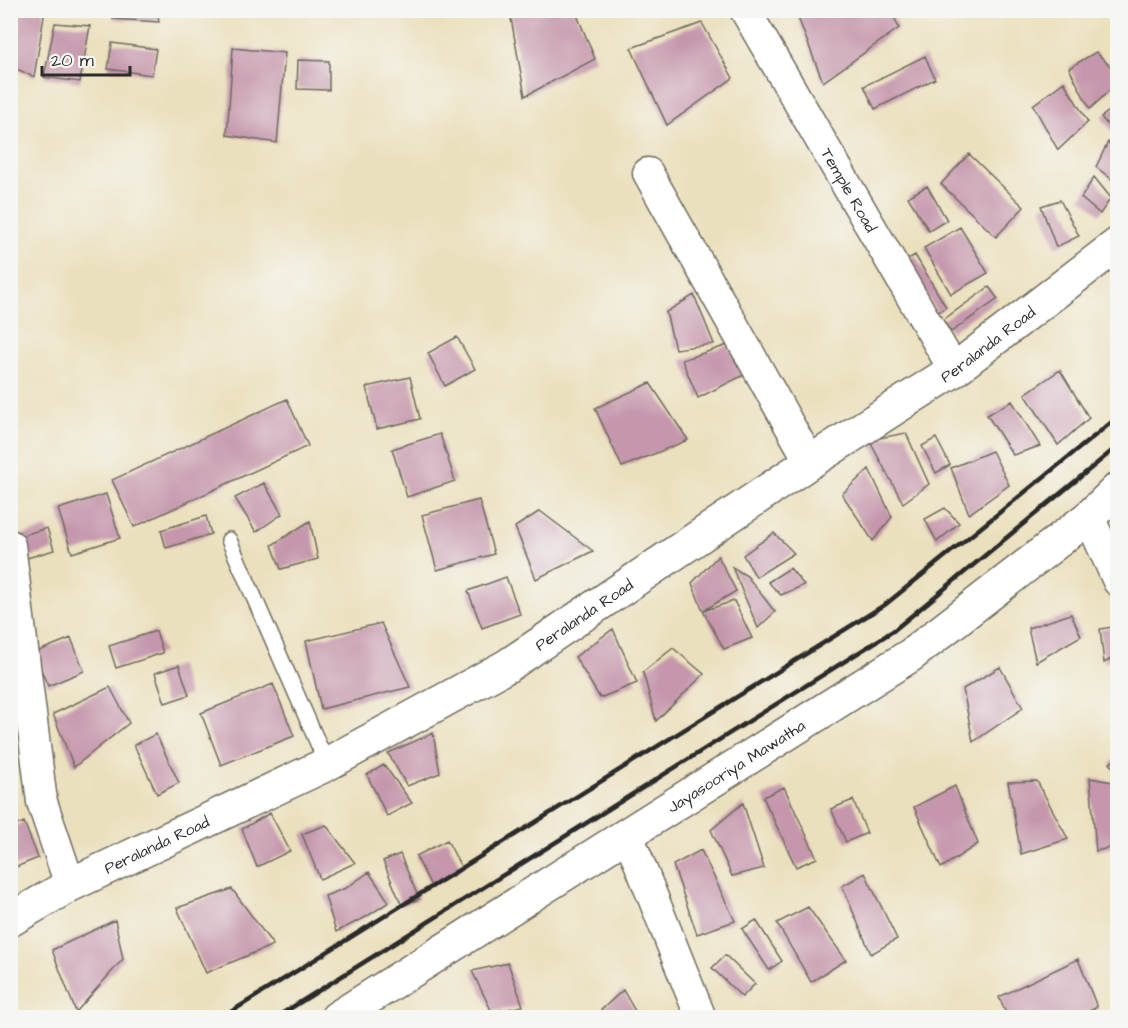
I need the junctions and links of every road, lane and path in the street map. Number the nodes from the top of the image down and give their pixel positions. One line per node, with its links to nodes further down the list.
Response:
1 (745, 10): 4 (street, Temple Road)
2 (648, 173): 5 (street)
3 (1118, 244): 4 (main road, Peralanda Road)
4 (954, 370): 5 (main road, Peralanda Road)
5 (810, 462): 11 (main road, Peralanda Road)
6 (1118, 489): 7 (main road, Jayasooriya Mawatha)
7 (1089, 517): 10 (street); 12 (main road, Jayasooriya Mawatha)
8 (229, 540): 11 (lane)
9 (10, 545): 13 (street)
10 (1118, 581)
11 (327, 764): 13 (main road, Peralanda Road)
12 (628, 836): 15 (main road, Jayasooriya Mawatha); 16 (street)
13 (70, 885): 14 (main road, Peralanda Road)
14 (10, 920)
15 (337, 1017)
16 (701, 1017)

